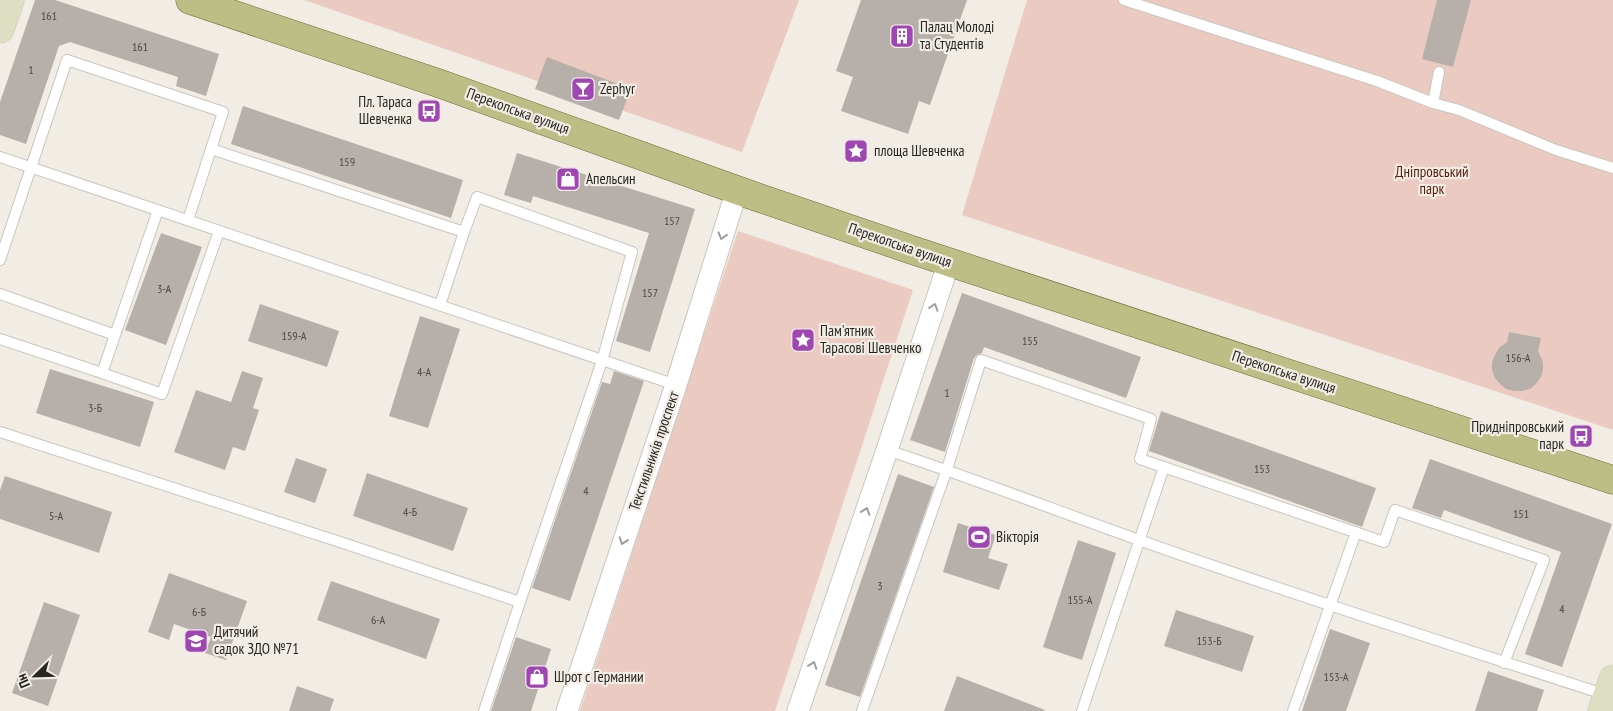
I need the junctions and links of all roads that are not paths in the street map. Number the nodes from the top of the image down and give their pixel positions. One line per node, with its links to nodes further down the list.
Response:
1 (10, 0): 4 (street)
2 (190, 0): 11 (main road, Перекопська вулиця)
3 (1124, 0): 6 (lane)
4 (0, 29)
5 (1439, 72): 6 (lane)
6 (1433, 103): 10 (lane)
7 (211, 149): 9 (lane); 13 (lane); 15 (lane)
8 (0, 157): 9 (lane)
9 (31, 167): 12 (lane); 16 (lane)
10 (1613, 168)
11 (737, 190): 17 (main road, Перекопська вулиця); 24 (street, Текстильників проспект, one-way to 24)
12 (158, 210): 13 (lane); 20 (lane)
13 (188, 220): 14 (lane)
14 (219, 231): 19 (lane); 23 (lane)
15 (464, 232): 19 (lane); 22 (lane)
16 (0, 260)
17 (949, 262): 26 (street, one-way to 17); 29 (main road, Перекопська вулиця)
18 (0, 294): 20 (lane)
19 (440, 305): 22 (lane)
20 (115, 335): 23 (lane)
21 (0, 339): 23 (lane)
22 (602, 361): 24 (lane); 32 (lane)
23 (102, 373)
24 (676, 385): 37 (street, Текстильників проспект, one-way to 37)
25 (0, 432): 32 (lane)
26 (887, 450): 28 (lane); 38 (street, one-way to 26)
27 (1164, 467): 28 (lane); 30 (lane); 31 (lane)
28 (947, 470): 31 (lane); 39 (lane)
29 (1613, 480)
30 (1356, 532): 33 (lane); 34 (lane)
31 (1139, 540): 33 (lane); 40 (lane)
32 (520, 602): 36 (lane)
33 (1331, 605): 34 (lane); 41 (lane)
34 (1504, 663): 35 (lane)
35 (1607, 695)
36 (484, 711)
37 (566, 711)
38 (798, 711)
39 (862, 711)
40 (1082, 711)
41 (1294, 711)

